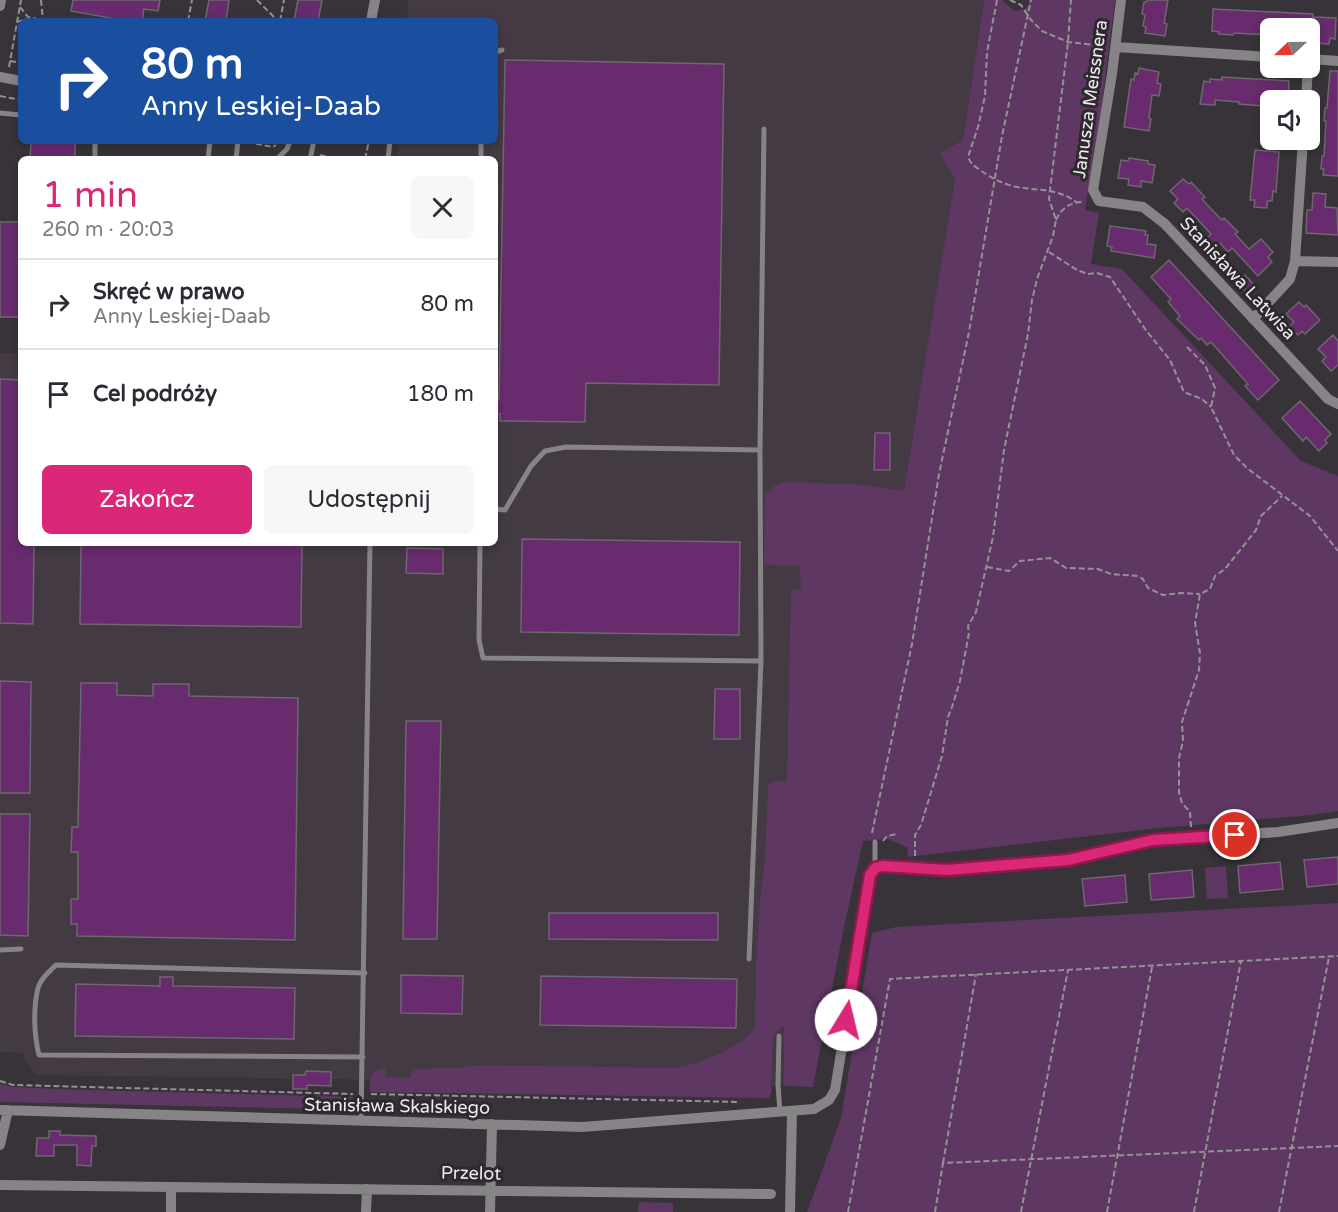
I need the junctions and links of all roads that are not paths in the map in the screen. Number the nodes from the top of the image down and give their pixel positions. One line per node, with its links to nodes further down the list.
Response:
1 (1, 0): 4 (street)
2 (375, 0): 5 (street)
3 (1120, 0): 6 (street, Janusza Meissnera)
4 (0, 6)
5 (372, 18)
6 (1116, 47): 7 (street); 18 (street, Janusza Meissnera)
7 (1260, 56)
8 (1320, 60): 9 (street)
9 (1338, 61)
10 (3, 77): 11 (street)
11 (18, 80)
12 (0, 113): 13 (lane)
13 (18, 115)
14 (764, 129): 23 (lane)
15 (289, 144): 17 (lane)
16 (1302, 150): 19 (street)
17 (280, 156)
18 (1099, 201): 21 (street, Stanisława Latwisa)
19 (1295, 261): 20 (street); 21 (street)
20 (1338, 262)
21 (1253, 319): 22 (street, Stanisława Latwisa)
22 (1338, 404)
23 (760, 450): 24 (lane); 27 (lane)
24 (498, 509)
25 (370, 546): 34 (lane)
26 (480, 546): 27 (lane)
27 (761, 661): 33 (lane)
28 (1338, 823): 30 (street)
29 (875, 842): 30 (lane)
30 (875, 868): 38 (street, Stanisława Skalskiego)
31 (21, 949): 32 (lane)
32 (0, 950)
33 (749, 959)
34 (365, 973): 36 (lane); 36 (lane)
35 (779, 1036): 39 (lane)
36 (363, 1057): 40 (lane)
37 (4, 1110): 40 (street, Stanisława Skalskiego); 42 (street)
38 (792, 1111): 39 (street, Stanisława Skalskiego); 51 (street)
39 (780, 1112): 41 (street, Stanisława Skalskiego)
40 (361, 1122): 41 (street, Stanisława Skalskiego)
41 (492, 1124): 46 (street)
42 (0, 1145)
43 (0, 1185): 44 (street, Przelot)
44 (171, 1187): 45 (street, Przelot); 48 (street)
45 (367, 1189): 46 (street, Przelot); 49 (street)
46 (490, 1190): 47 (street, Przelot); 50 (street)
47 (771, 1194)
48 (171, 1212)
49 (366, 1212)
50 (490, 1212)
51 (790, 1212)

